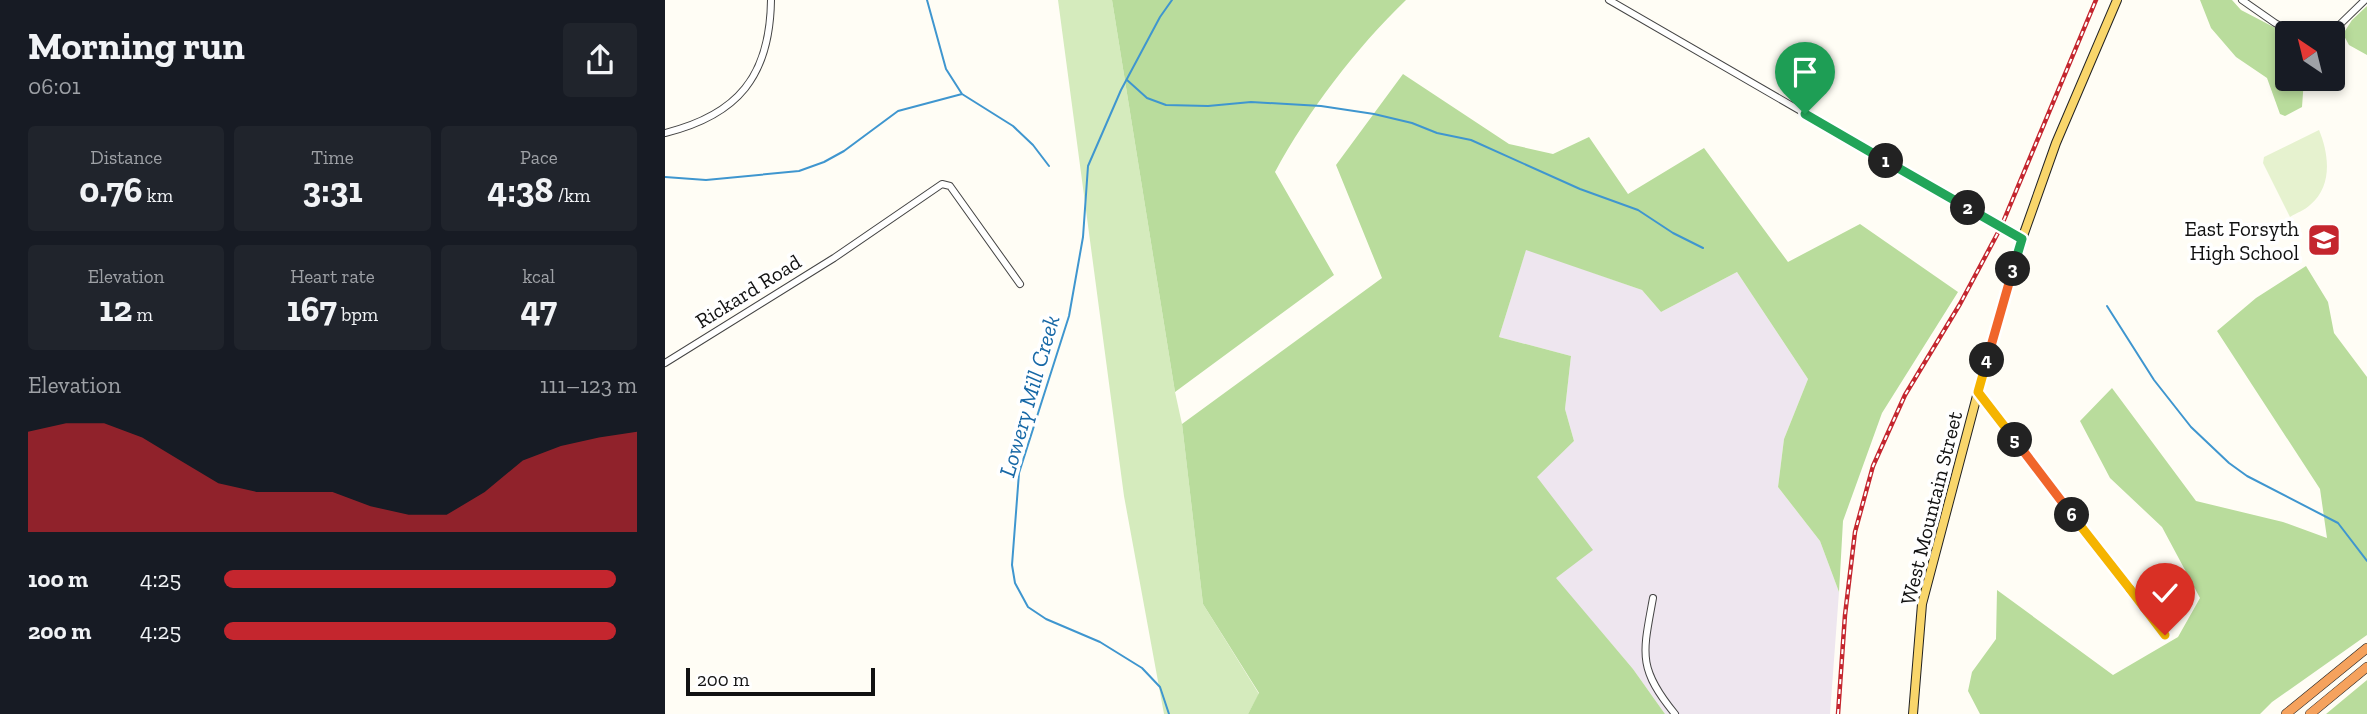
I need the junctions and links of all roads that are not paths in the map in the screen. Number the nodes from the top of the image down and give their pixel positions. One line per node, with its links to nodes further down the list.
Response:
1 (771, 0): 8 (street)
2 (1609, 0): 9 (street)
3 (2117, 0): 9 (main road, West Mountain Street)
4 (2242, 0): 7 (street)
5 (2365, 0): 6 (street)
6 (2343, 21)
7 (2275, 23)
8 (665, 134)
9 (2022, 239): 12 (main road, West Mountain Street)
10 (1020, 284): 11 (street, Rickard Road)
11 (665, 363)
12 (1978, 392): 14 (street); 18 (main road, West Mountain Street)
13 (1653, 598): 17 (street)
14 (2165, 635)
15 (2367, 648): 19 (highway)
16 (2367, 667): 20 (highway)
17 (1675, 714)
18 (1913, 714)
19 (2287, 714)
20 (2310, 714)

